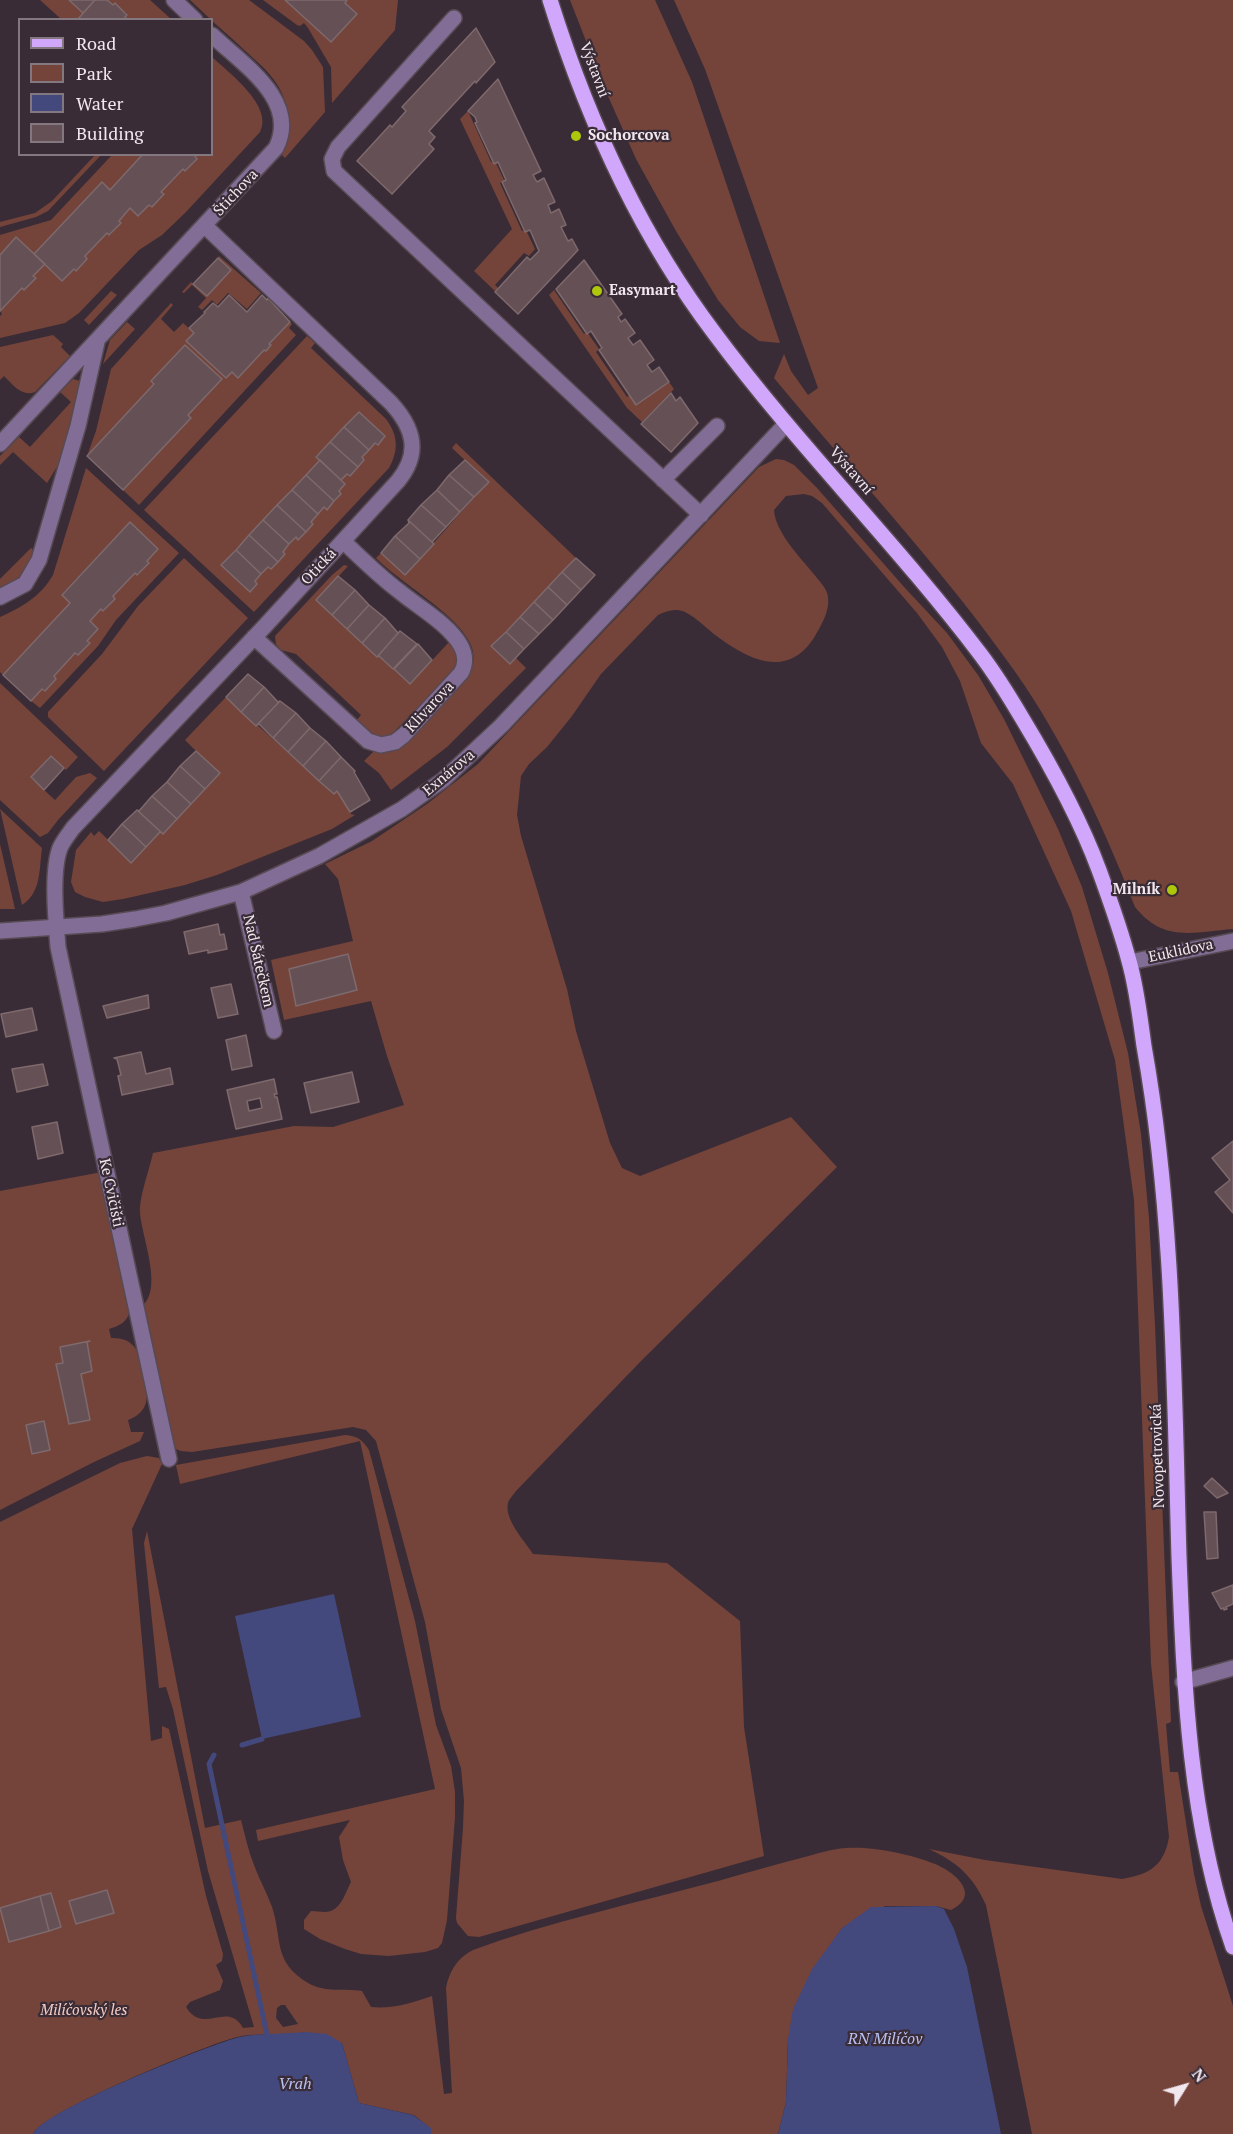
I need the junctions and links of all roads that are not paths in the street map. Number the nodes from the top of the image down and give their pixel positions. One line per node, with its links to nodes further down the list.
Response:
1 (174, 0): 3 (street)
2 (550, 0): 8 (main road, Výstavní)
3 (193, 18)
4 (454, 18): 11 (street)
5 (213, 36): 6 (street, Štichova)
6 (205, 226): 7 (street, Štichova); 13 (street, Otická)
7 (97, 340): 10 (street, Štichova); 14 (street)
8 (786, 424): 12 (street, Exnárova); 20 (main road, Výstavní)
9 (717, 426): 11 (street)
10 (0, 444)
11 (663, 480): 12 (street)
12 (701, 515): 16 (street, Exnárova)
13 (344, 541): 15 (street, Otická); 15 (street, Klivarova)
14 (0, 597)
15 (254, 637): 17 (street, Otická)
16 (241, 892): 17 (street, Exnárova); 21 (street, Nad Šátečkem)
17 (56, 927): 18 (street, Exnárova); 22 (street, Ke Cvičišti)
18 (0, 931)
19 (1233, 941): 20 (street, Euklidova)
20 (1130, 962): 24 (main road, Novopetrovická)
21 (274, 1031)
22 (169, 1459)
23 (1233, 1668): 24 (street)
24 (1184, 1682): 25 (main road, Novopetrovická)
25 (1233, 1947)

